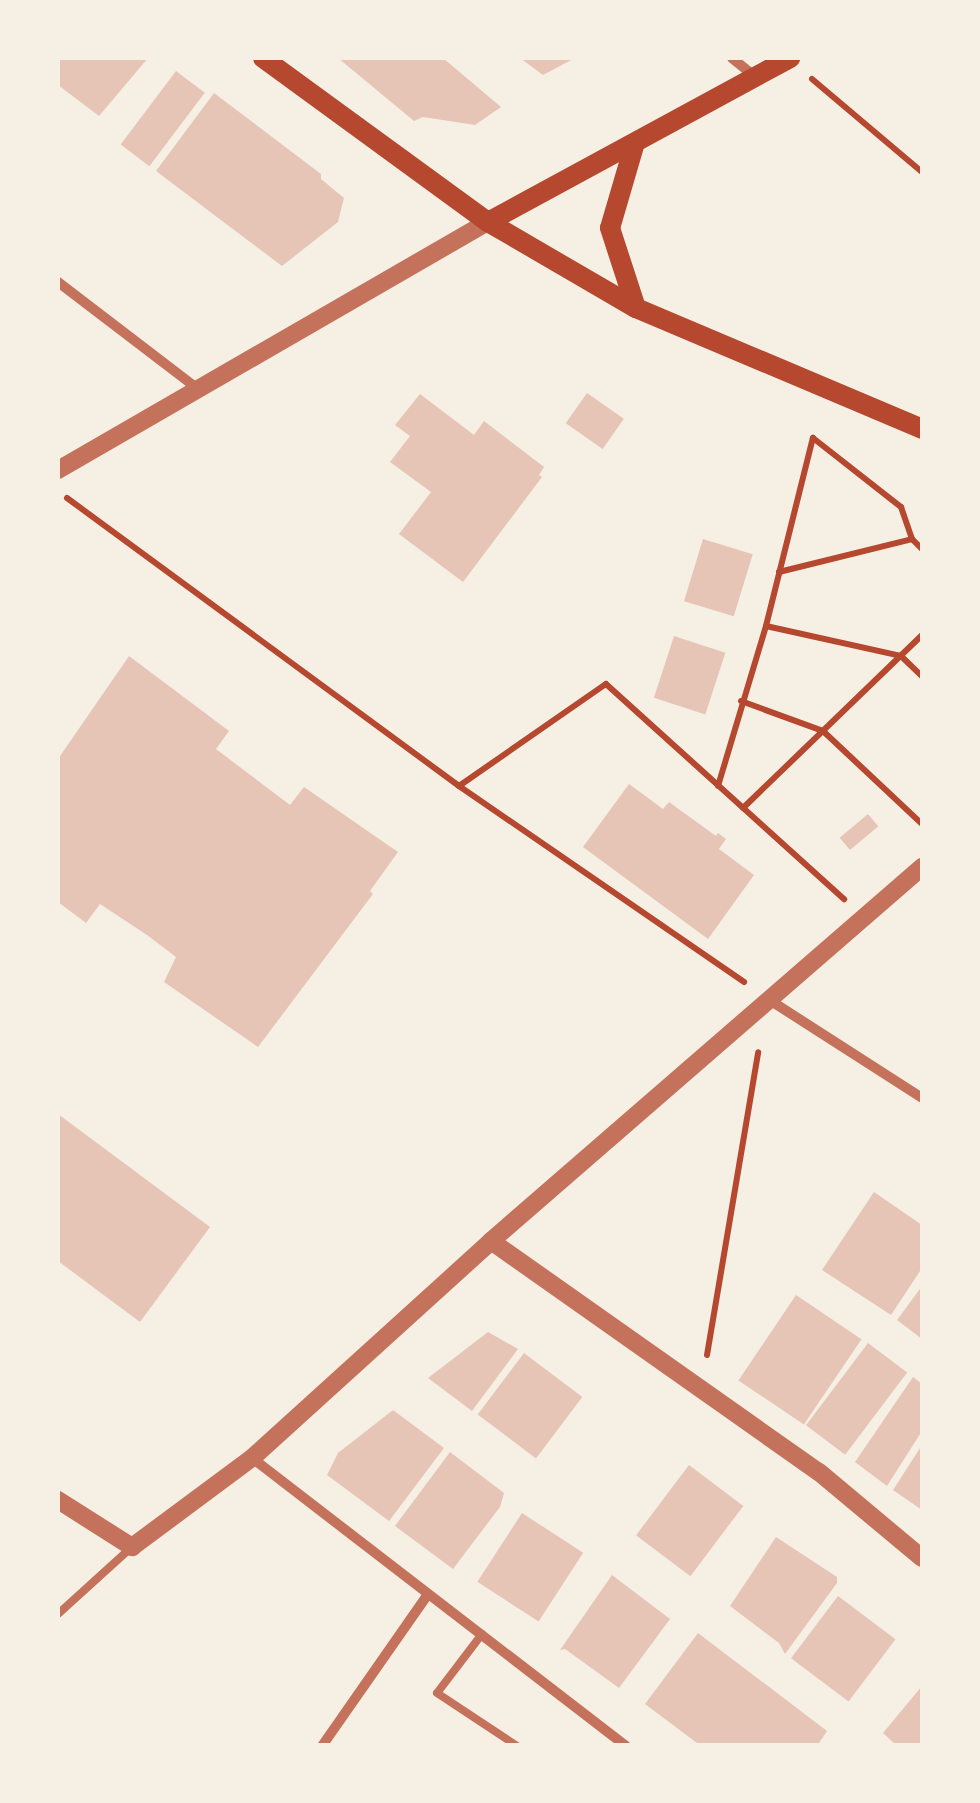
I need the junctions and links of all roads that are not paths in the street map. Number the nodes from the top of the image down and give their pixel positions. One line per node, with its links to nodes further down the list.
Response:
1 (263, 58): 6 (main road)
2 (732, 58): 4 (street)
3 (789, 58): 4 (main road)
4 (756, 77): 5 (main road)
5 (634, 146): 6 (main road); 8 (main road)
6 (488, 222): 8 (main road); 9 (street)
7 (58, 282): 9 (street)
8 (636, 308): 10 (main road)
9 (198, 389): 11 (street)
10 (922, 429)
11 (58, 470)
12 (922, 867): 13 (street)
13 (767, 998): 14 (street); 15 (street)
14 (922, 1098)
15 (491, 1241): 16 (street); 19 (street)
16 (252, 1458): 18 (street); 20 (street)
17 (58, 1500): 18 (street)
18 (132, 1547): 21 (lane)
19 (922, 1558)
20 (428, 1594): 22 (street); 23 (street)
21 (58, 1614)
22 (482, 1634): 24 (lane); 25 (street)
23 (322, 1746)
24 (517, 1746)
25 (626, 1746)

